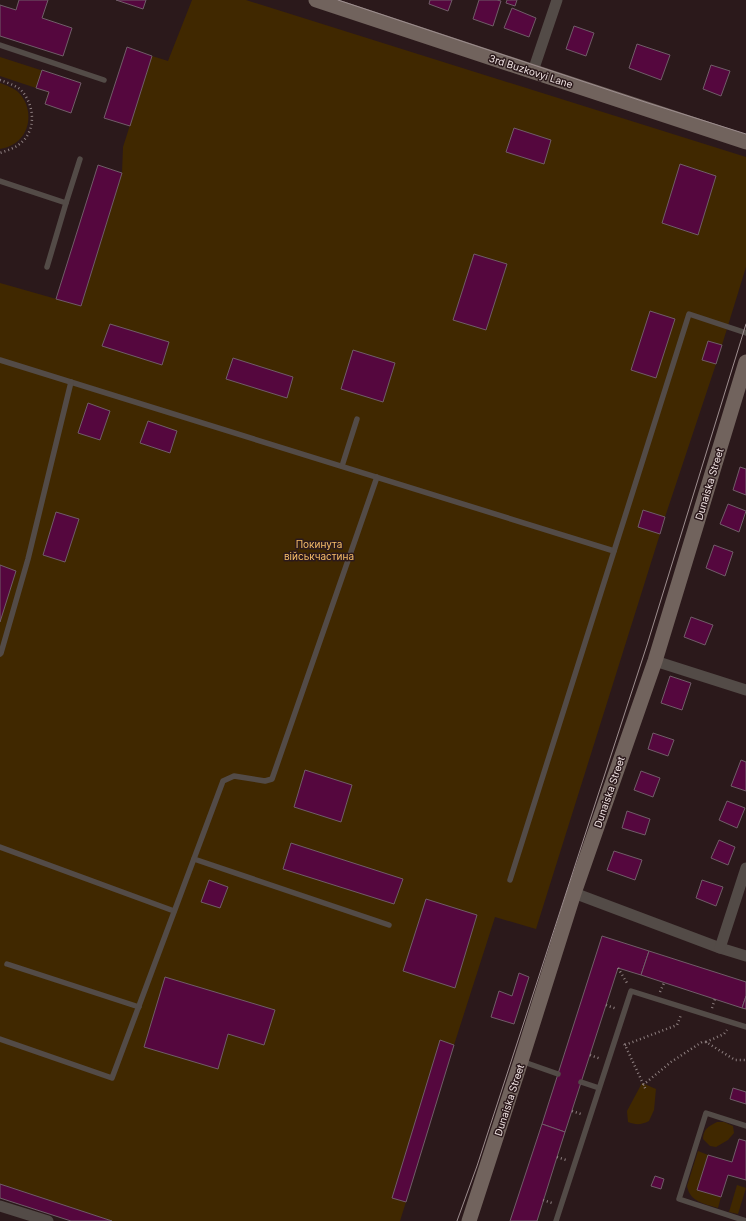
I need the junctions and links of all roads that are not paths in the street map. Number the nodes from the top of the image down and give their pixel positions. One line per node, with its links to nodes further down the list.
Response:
1 (316, 0): 4 (street, 3rd Buzkovyi Lane)
2 (557, 0): 4 (street)
3 (0, 45): 5 (lane)
4 (533, 71): 6 (street, 3rd Buzkovyi Lane)
5 (104, 80)
6 (746, 142)
7 (80, 159): 9 (lane)
8 (0, 181): 9 (lane)
9 (66, 203): 10 (lane)
10 (47, 267)
11 (746, 333): 18 (lane)
12 (0, 360): 14 (lane)
13 (746, 362): 20 (street, Dunaiska Street)
14 (71, 382): 16 (lane); 19 (lane)
15 (357, 419): 16 (lane)
16 (342, 466): 17 (lane)
17 (377, 478): 18 (lane); 23 (lane)
18 (614, 551): 25 (lane)
19 (0, 654)
20 (655, 661): 21 (street); 26 (street, Dunaiska Street)
21 (746, 690)
22 (0, 846): 27 (lane)
23 (194, 859): 27 (lane); 28 (lane)
24 (746, 868): 29 (street)
25 (510, 880)
26 (574, 893): 29 (street); 35 (street, Dunaiska Street)
27 (174, 911): 32 (lane)
28 (389, 925)
29 (720, 948): 30 (street)
30 (746, 956)
31 (7, 964): 32 (lane)
32 (138, 1007): 34 (lane)
33 (746, 1027): 38 (lane)
34 (0, 1039)
35 (521, 1061): 36 (lane); 42 (street, Dunaiska Street)
36 (558, 1074)
37 (581, 1082): 38 (lane)
38 (599, 1088): 43 (lane)
39 (746, 1126): 44 (lane)
40 (0, 1206): 41 (street)
41 (48, 1221)
42 (469, 1221)
43 (556, 1221)
44 (746, 1221)

